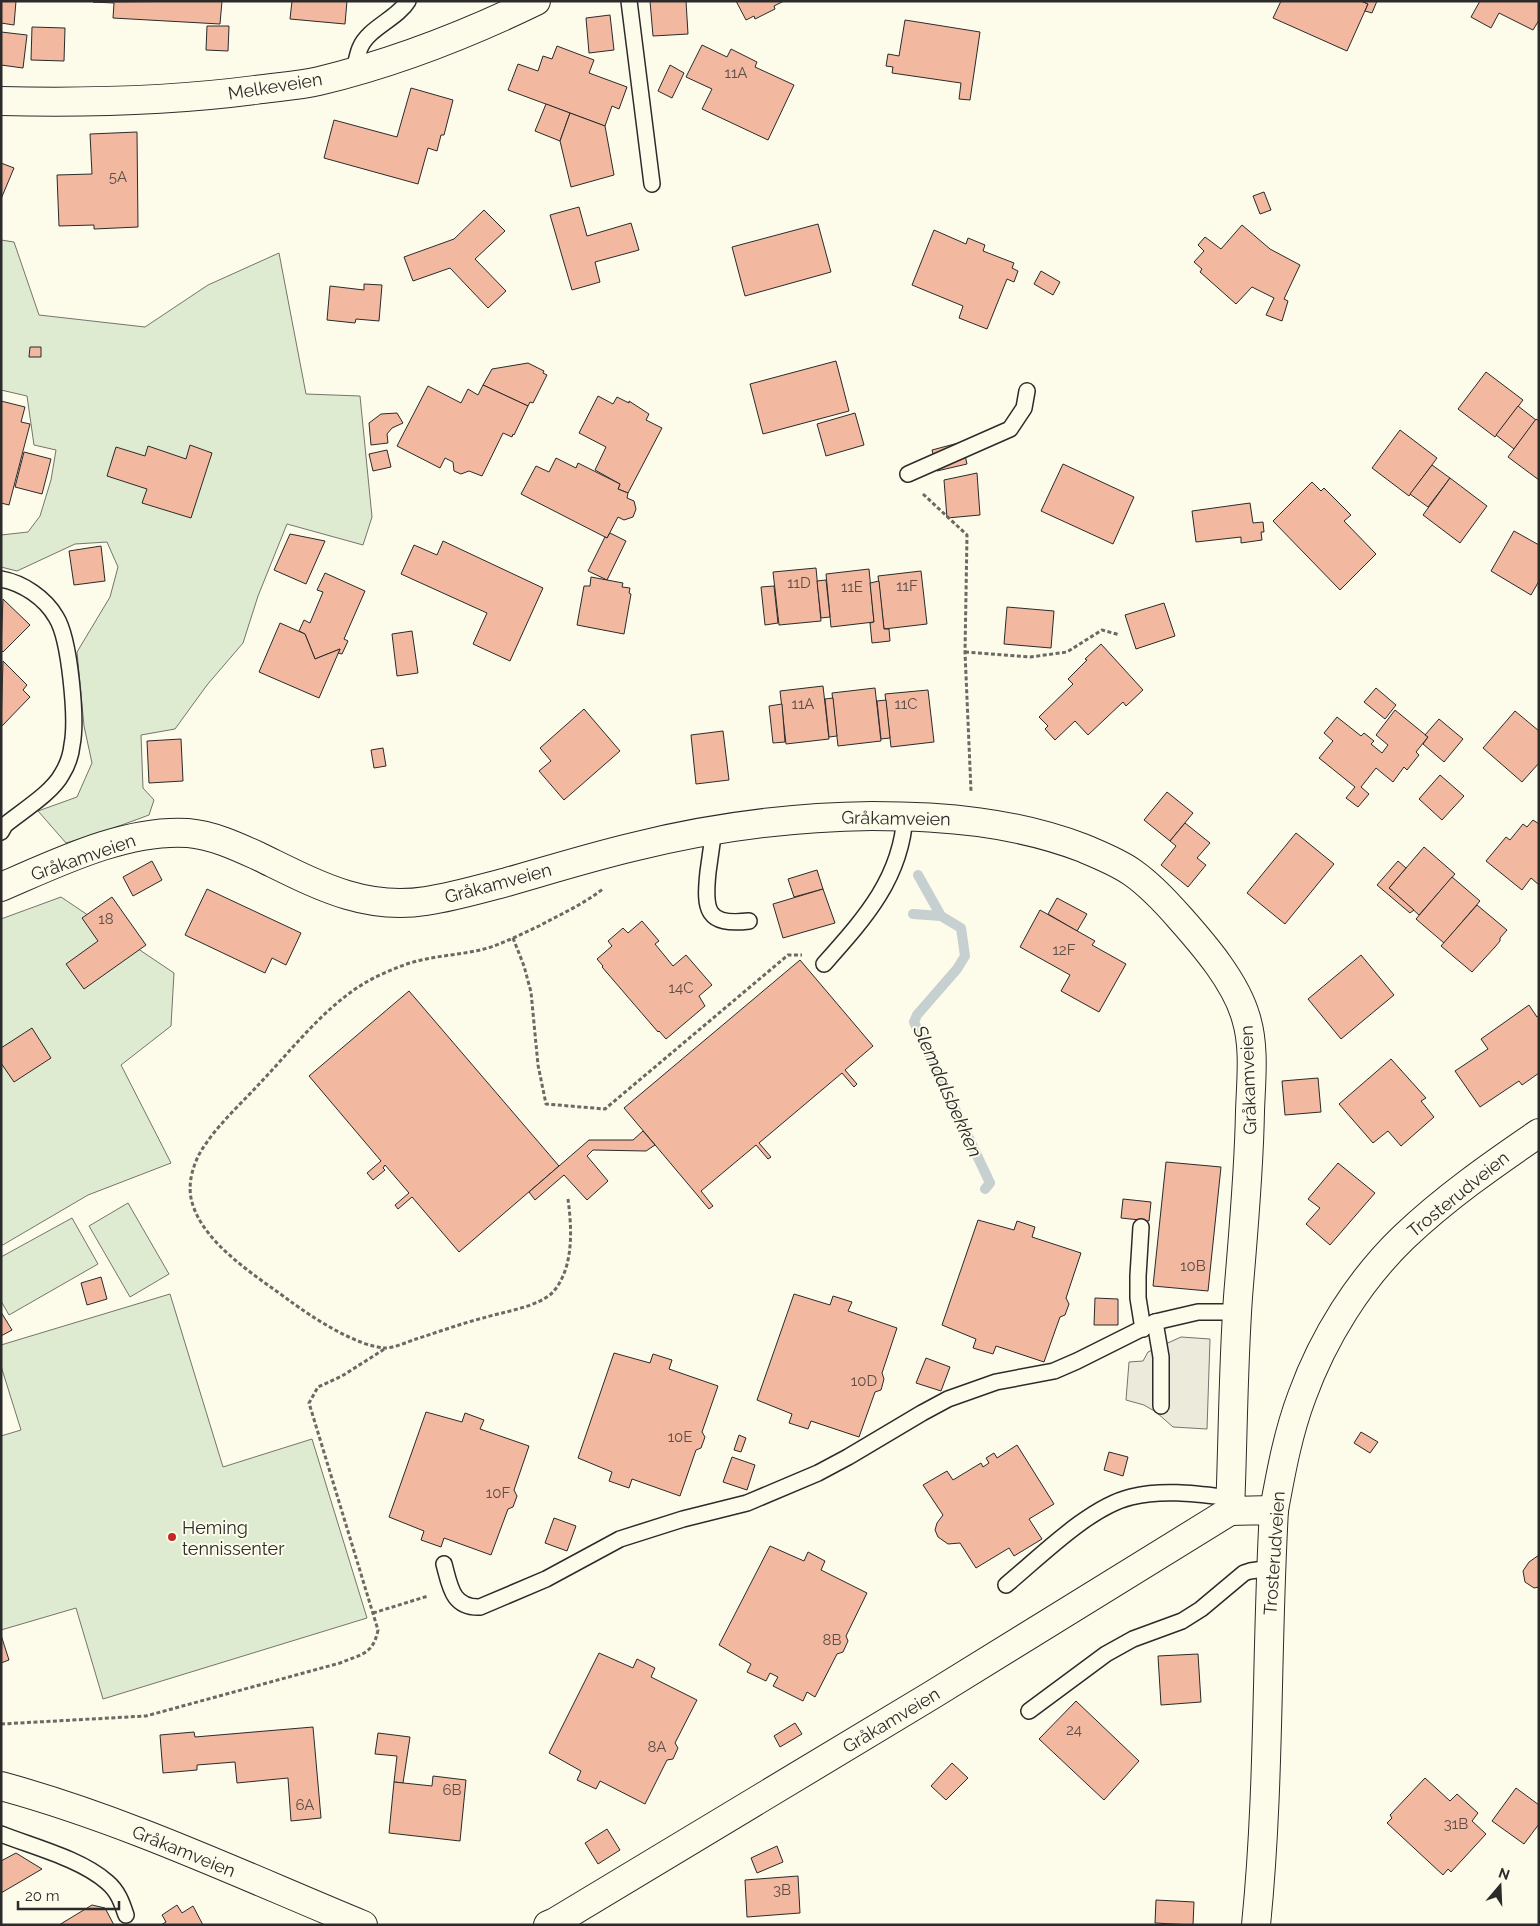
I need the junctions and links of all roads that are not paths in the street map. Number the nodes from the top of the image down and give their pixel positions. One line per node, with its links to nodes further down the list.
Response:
1 (408, 1): 4 (lane)
2 (536, 1): 4 (street, Melkeveien)
3 (629, 1): 6 (lane)
4 (354, 71): 5 (street, Melkeveien)
5 (1, 101)
6 (652, 184)
7 (1027, 391): 8 (lane)
8 (908, 474)
9 (1, 579): 12 (lane)
10 (905, 816): 11 (street, Gråkamveien); 15 (lane); 18 (street, Gråkamveien)
11 (714, 829): 13 (street, Gråkamveien); 14 (lane)
12 (1, 832)
13 (1, 887)
14 (749, 921)
15 (827, 960)
16 (1539, 1133): 22 (street, Trosterudveien)
17 (1141, 1227): 19 (lane)
18 (1237, 1312): 19 (lane); 21 (street, Gråkamveien)
19 (1149, 1325): 20 (lane); 23 (lane)
20 (1161, 1406)
21 (1230, 1504): 22 (street); 25 (lane); 31 (street, Gråkamveien)
22 (1274, 1510): 24 (street, Trosterudveien)
23 (444, 1564)
24 (1271, 1568): 26 (lane); 32 (street, Trosterudveien)
25 (1006, 1584)
26 (1029, 1711)
27 (1, 1786): 30 (street, Gråkamveien)
28 (1, 1834): 29 (lane)
29 (126, 1916)
30 (363, 1925)
31 (548, 1925)
32 (1256, 1925)

